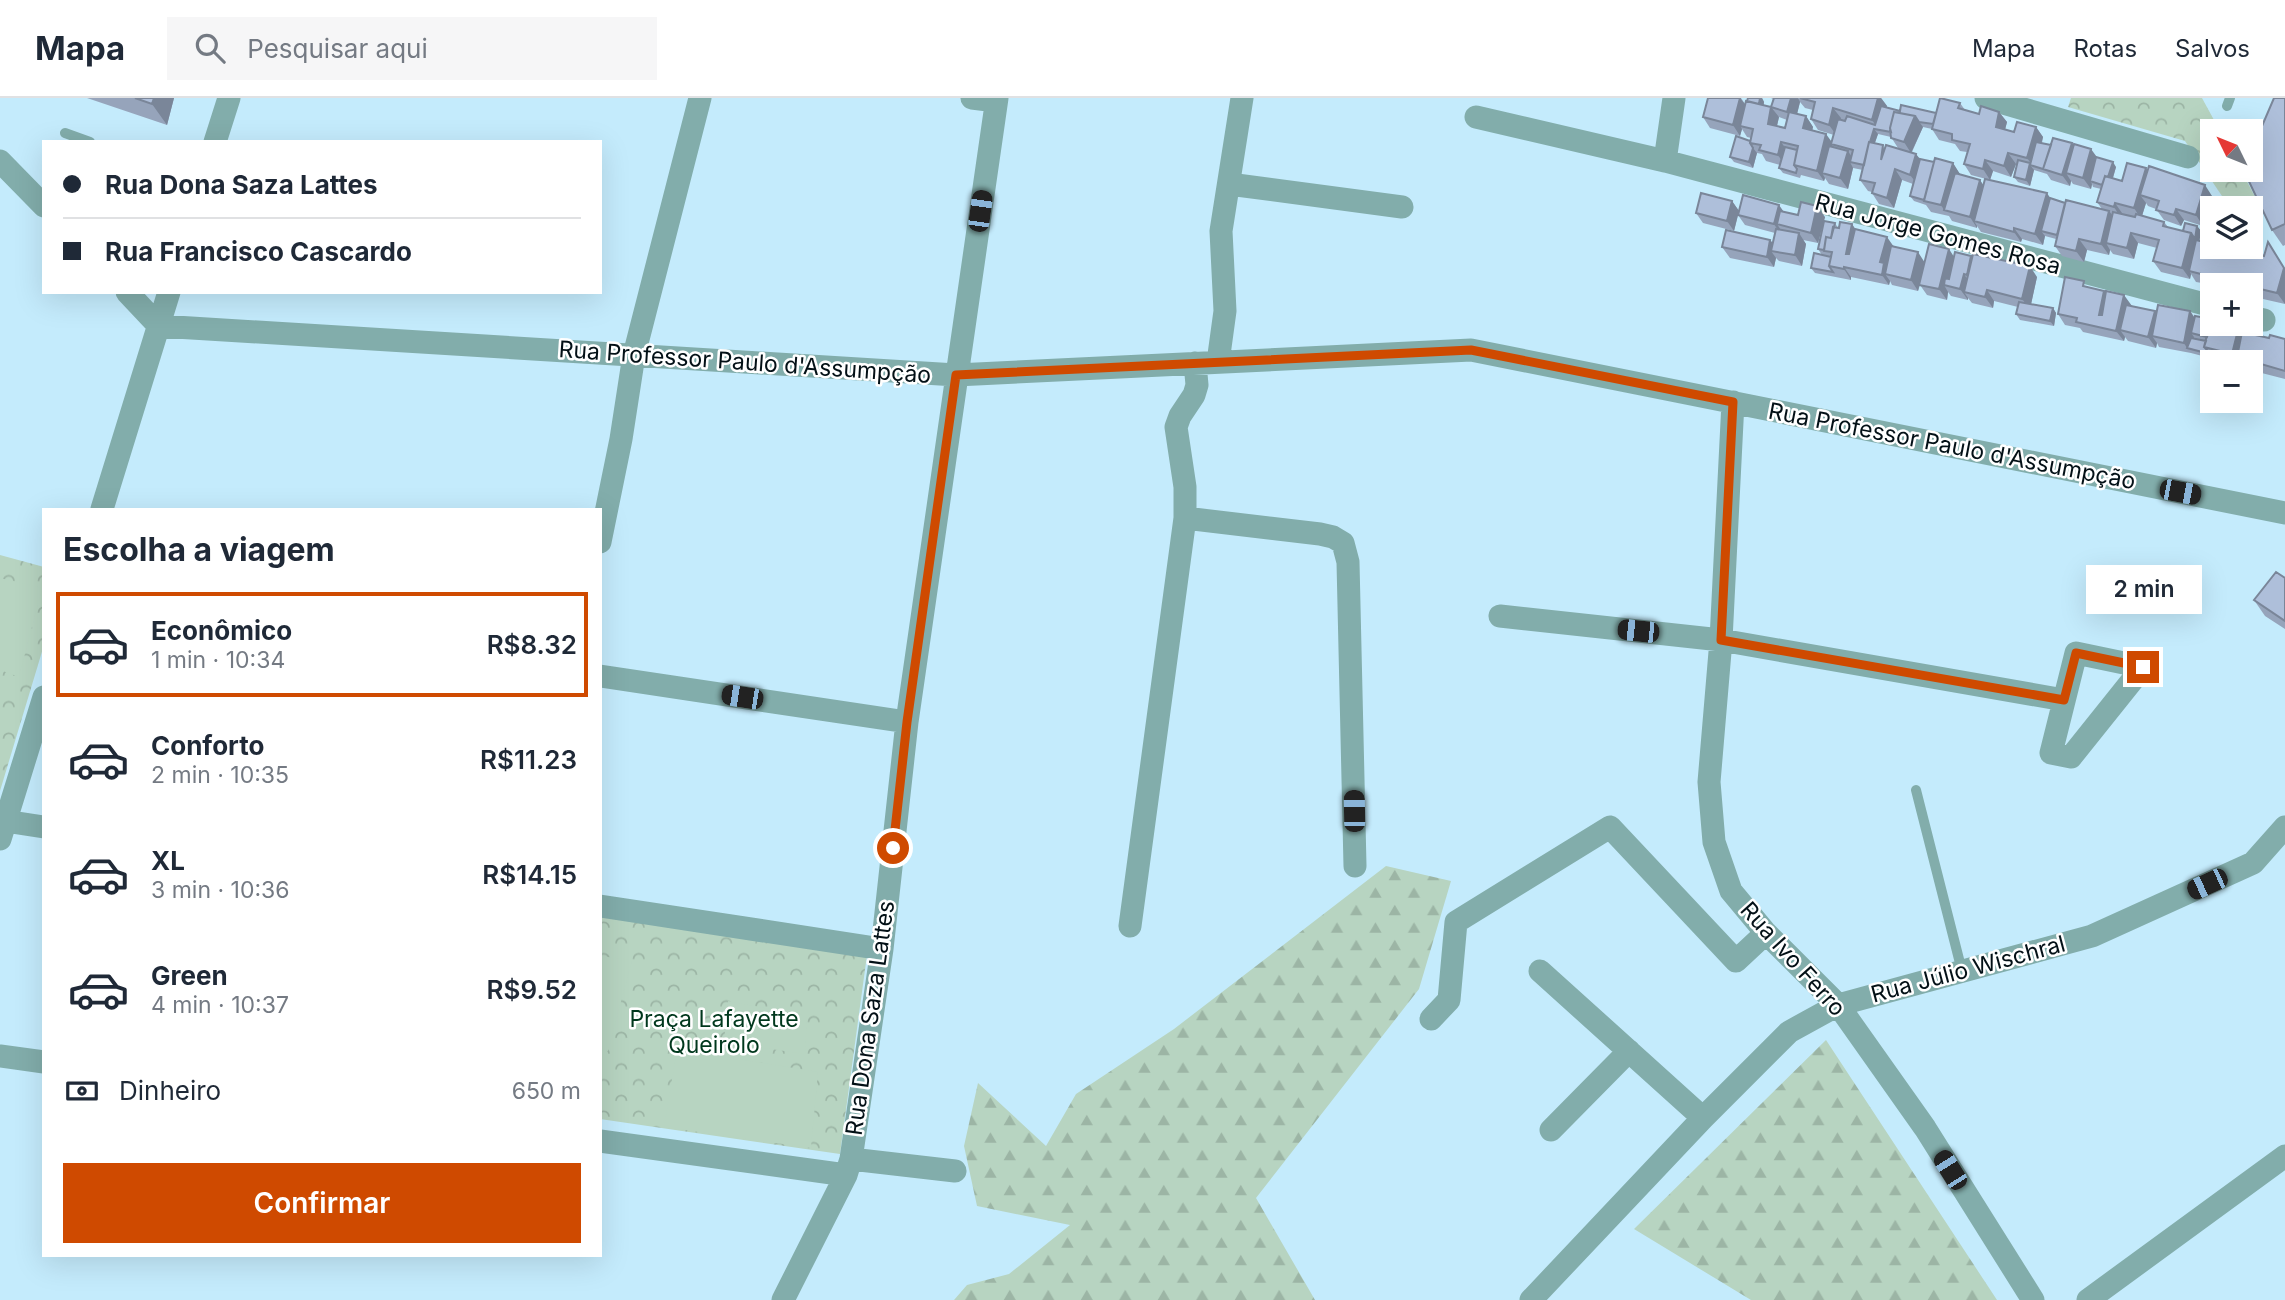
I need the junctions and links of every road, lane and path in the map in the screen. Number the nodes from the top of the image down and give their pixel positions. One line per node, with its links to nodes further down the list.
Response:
1 (229, 98): 12 (street)
2 (700, 98): 23 (street)
3 (971, 98): 7 (street)
4 (1242, 98): 16 (street)
5 (1674, 98): 15 (street)
6 (1986, 98): 8 (street)
7 (996, 100): 25 (street, Rua Dona Saza Lattes)
8 (2054, 108): 13 (street)
9 (1476, 117): 15 (street, Rua Jorge Gomes Rosa)
10 (65, 133): 11 (lane)
11 (84, 140)
12 (216, 140)
13 (2188, 157)
14 (0, 161): 17 (street)
15 (1665, 161): 21 (street, Rua Jorge Gomes Rosa)
16 (1229, 184): 18 (street); 24 (street)
17 (42, 204)
18 (1402, 207)
19 (129, 294): 22 (street)
20 (168, 294): 22 (street)
21 (2200, 303)
22 (159, 326): 23 (street, Rua Professor Paulo d'Assumpção); 27 (street)
23 (634, 355): 25 (street, Rua Professor Paulo d'Assumpção); 30 (street)
24 (1206, 363): 25 (street, Rua Professor Paulo d'Assumpção); 26 (street, Rua Professor Paulo d'Assumpção); 29 (street)
25 (956, 375): 36 (street, Rua Dona Saza Lattes)
26 (1733, 402): 28 (street, Rua Professor Paulo d'Assumpção); 32 (street, Rua Ivo Ferro)
27 (102, 508)
28 (2285, 513)
29 (1185, 518): 41 (street); 43 (street)
30 (602, 532)
31 (1500, 615): 32 (street)
32 (1721, 640): 34 (street); 44 (street, Rua Ivo Ferro)
33 (602, 676): 36 (street)
34 (2064, 700): 34 (street)
35 (42, 703): 40 (street)
36 (907, 722): 45 (street, Rua Dona Saza Lattes)
37 (1916, 790): 47 (lane)
38 (42, 827): 40 (street)
39 (2285, 827): 47 (street, Rua Júlio Wischral)
40 (3, 830)
41 (1355, 866)
42 (602, 906): 45 (street)
43 (1130, 926)
44 (1766, 933): 48 (street, Rua Ivo Ferro); 49 (street)
45 (882, 949): 57 (street, Rua Dona Saza Lattes)
46 (1540, 971): 50 (street)
47 (1962, 971): 48 (street, Rua Júlio Wischral)
48 (1838, 1004): 53 (street, Rua Júlio Wischral); 61 (street, Rua Ivo Ferro)
49 (1431, 1019)
50 (1629, 1051): 53 (street); 54 (street)
51 (0, 1056): 52 (street)
52 (42, 1062)
53 (1703, 1118): 60 (street, Rua Júlio Wischral)
54 (1551, 1130)
55 (602, 1141): 57 (street)
56 (2285, 1156): 62 (street)
57 (848, 1167): 58 (street); 59 (street, Rua Dona Saza Lattes)
58 (955, 1171)
59 (783, 1300)
60 (1531, 1300)
61 (2033, 1300)
62 (2088, 1300)

